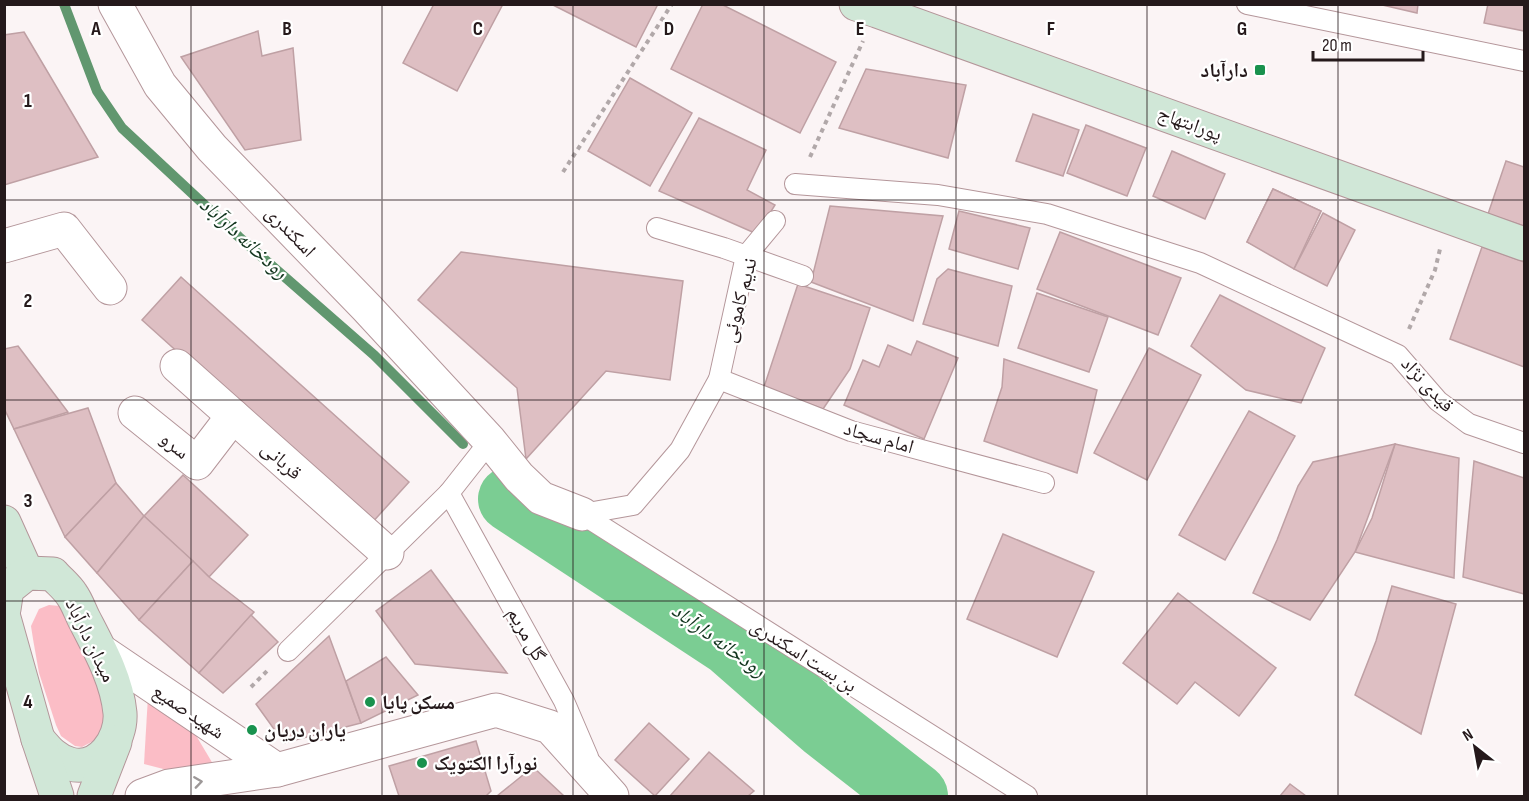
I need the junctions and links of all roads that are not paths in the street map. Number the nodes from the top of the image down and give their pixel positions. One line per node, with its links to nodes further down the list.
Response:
1 (115, 4): 17 (street, اسکندری)
2 (1247, 4): 4 (lane)
3 (866, 8): 8 (main road, پورابتهاج)
4 (1524, 61)
5 (795, 184): 18 (lane, قیدی نژاد)
6 (775, 221): 10 (lane, ندیم کاموئی)
7 (657, 228): 10 (lane)
8 (1524, 244)
9 (4, 246): 12 (street)
10 (746, 256): 11 (lane); 14 (lane, ندیم کاموئی)
11 (803, 276)
12 (110, 288)
13 (177, 366): 16 (street, قربانی)
14 (719, 379): 19 (lane, امام سجاد); 21 (lane, ندیم کاموئی)
15 (135, 413): 16 (street, سرو)
16 (233, 416): 23 (street, قربانی)
17 (490, 441): 20 (lane); 21 (street, اسکندری)
18 (1524, 443)
19 (1044, 483)
20 (449, 493): 23 (lane); 32 (lane, گل مریم)
21 (582, 514): 36 (lane, بن بست اسکندری)
22 (4, 522): 24 (main road)
23 (387, 553): 28 (lane)
24 (27, 573): 25 (main road); 27 (main road, میدان دارآباد)
25 (4, 609)
26 (4, 618): 30 (main road)
27 (101, 651): 29 (main road, میدان دارآباد); 31 (street, شهید صمیع)
28 (288, 651)
29 (119, 732): 30 (main road); 34 (main road)
30 (38, 739): 33 (main road)
31 (281, 783): 32 (street); 35 (street, one-way to 31)
32 (605, 788)
33 (57, 796)
34 (94, 796)
35 (142, 796)
36 (1027, 796)

